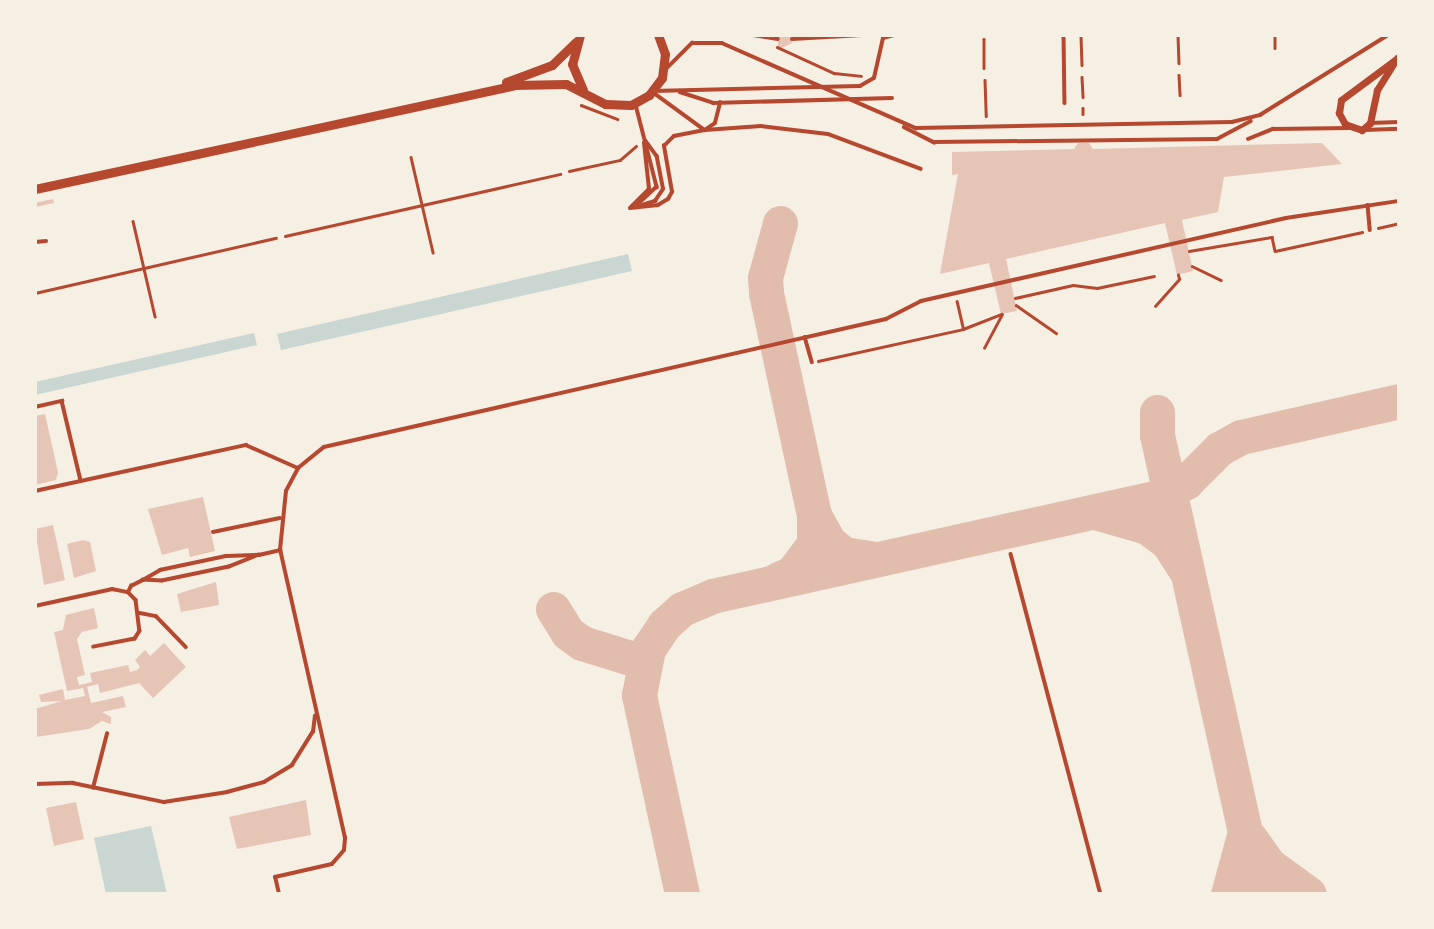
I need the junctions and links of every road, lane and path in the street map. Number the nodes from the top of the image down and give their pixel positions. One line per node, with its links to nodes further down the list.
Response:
1 (658, 35): 22 (street)
2 (753, 35): 13 (lane)
3 (862, 35): 14 (lane)
4 (894, 35): 25 (lane)
5 (904, 35): 6 (lane)
6 (911, 35)
7 (1064, 35): 36 (lane)
8 (1178, 35): 19 (path)
9 (1275, 35): 17 (path)
10 (1388, 35): 39 (lane)
11 (1081, 37): 20 (path)
12 (578, 39): 27 (street); 30 (street)
13 (778, 39)
14 (792, 39)
15 (984, 39): 21 (path)
16 (766, 45): 25 (path)
17 (1275, 48)
18 (1398, 57): 42 (street); 44 (street)
19 (1179, 64)
20 (1082, 65)
21 (985, 68)
22 (663, 74): 28 (street); 43 (lane)
23 (1179, 75): 31 (path)
24 (1082, 77): 32 (path)
25 (874, 78): 29 (lane)
26 (985, 80): 40 (path)
27 (481, 91): 30 (street); 55 (street)
28 (653, 91): 29 (lane); 34 (street); 46 (lane)
29 (678, 91): 35 (lane)
30 (587, 93): 34 (street)
31 (1180, 95)
32 (1083, 97)
33 (892, 98): 35 (lane)
34 (636, 103): 49 (lane)
35 (720, 103): 46 (lane)
36 (1065, 103)
37 (1083, 107): 38 (path)
38 (1083, 114)
39 (1260, 115): 43 (lane); 43 (lane)
40 (986, 116)
41 (1399, 122): 42 (lane)
42 (1370, 123): 47 (street)
43 (902, 126)
44 (1352, 128): 47 (street); 48 (lane)
45 (1399, 129): 47 (lane)
46 (705, 130): 52 (lane); 59 (lane)
47 (1362, 130)
48 (1248, 139)
49 (644, 140): 59 (lane); 59 (lane)
50 (637, 145): 53 (path)
51 (411, 157): 57 (path)
52 (921, 169)
53 (569, 172)
54 (560, 174): 57 (path)
55 (35, 189)
56 (1399, 201): 58 (lane)
57 (422, 205): 63 (path); 70 (path)
58 (1368, 205): 62 (lane); 77 (lane)
59 (629, 208)
60 (133, 221): 72 (path)
61 (1399, 223): 62 (path)
62 (1370, 230): 67 (path)
63 (285, 236)
64 (276, 238): 72 (path)
65 (46, 241): 66 (lane)
66 (35, 242)
67 (1317, 242): 68 (path); 69 (path)
68 (1318, 247)
69 (1189, 251)
70 (433, 252)
71 (1192, 266): 75 (path)
72 (144, 268): 76 (path); 81 (path)
73 (1154, 275): 78 (path)
74 (1178, 275): 80 (path)
75 (1221, 280)
76 (35, 293)
77 (955, 293): 82 (path); 84 (lane)
78 (1015, 298)
79 (1016, 305): 83 (path)
80 (1155, 306)
81 (155, 316)
82 (963, 329): 85 (path); 86 (path)
83 (1056, 333)
84 (805, 337): 86 (lane); 88 (lane)
85 (984, 348)
86 (812, 362)
87 (35, 407): 89 (lane)
88 (298, 468): 89 (lane); 91 (lane)
89 (81, 481): 90 (lane)
90 (35, 491)
91 (280, 518): 92 (lane); 93 (lane)
92 (213, 532)
93 (280, 550): 95 (lane); 102 (lane)
94 (1011, 554): 107 (lane)
95 (259, 555): 96 (lane); 96 (lane)
96 (143, 580): 97 (lane)
97 (128, 592): 98 (lane); 99 (lane)
98 (35, 606)
99 (140, 613): 100 (lane); 101 (lane)
100 (94, 647)
101 (186, 647)
102 (315, 710): 105 (lane); 106 (lane)
103 (107, 733): 105 (lane)
104 (35, 784): 105 (lane)
105 (93, 788)
106 (279, 894)
107 (1101, 894)

